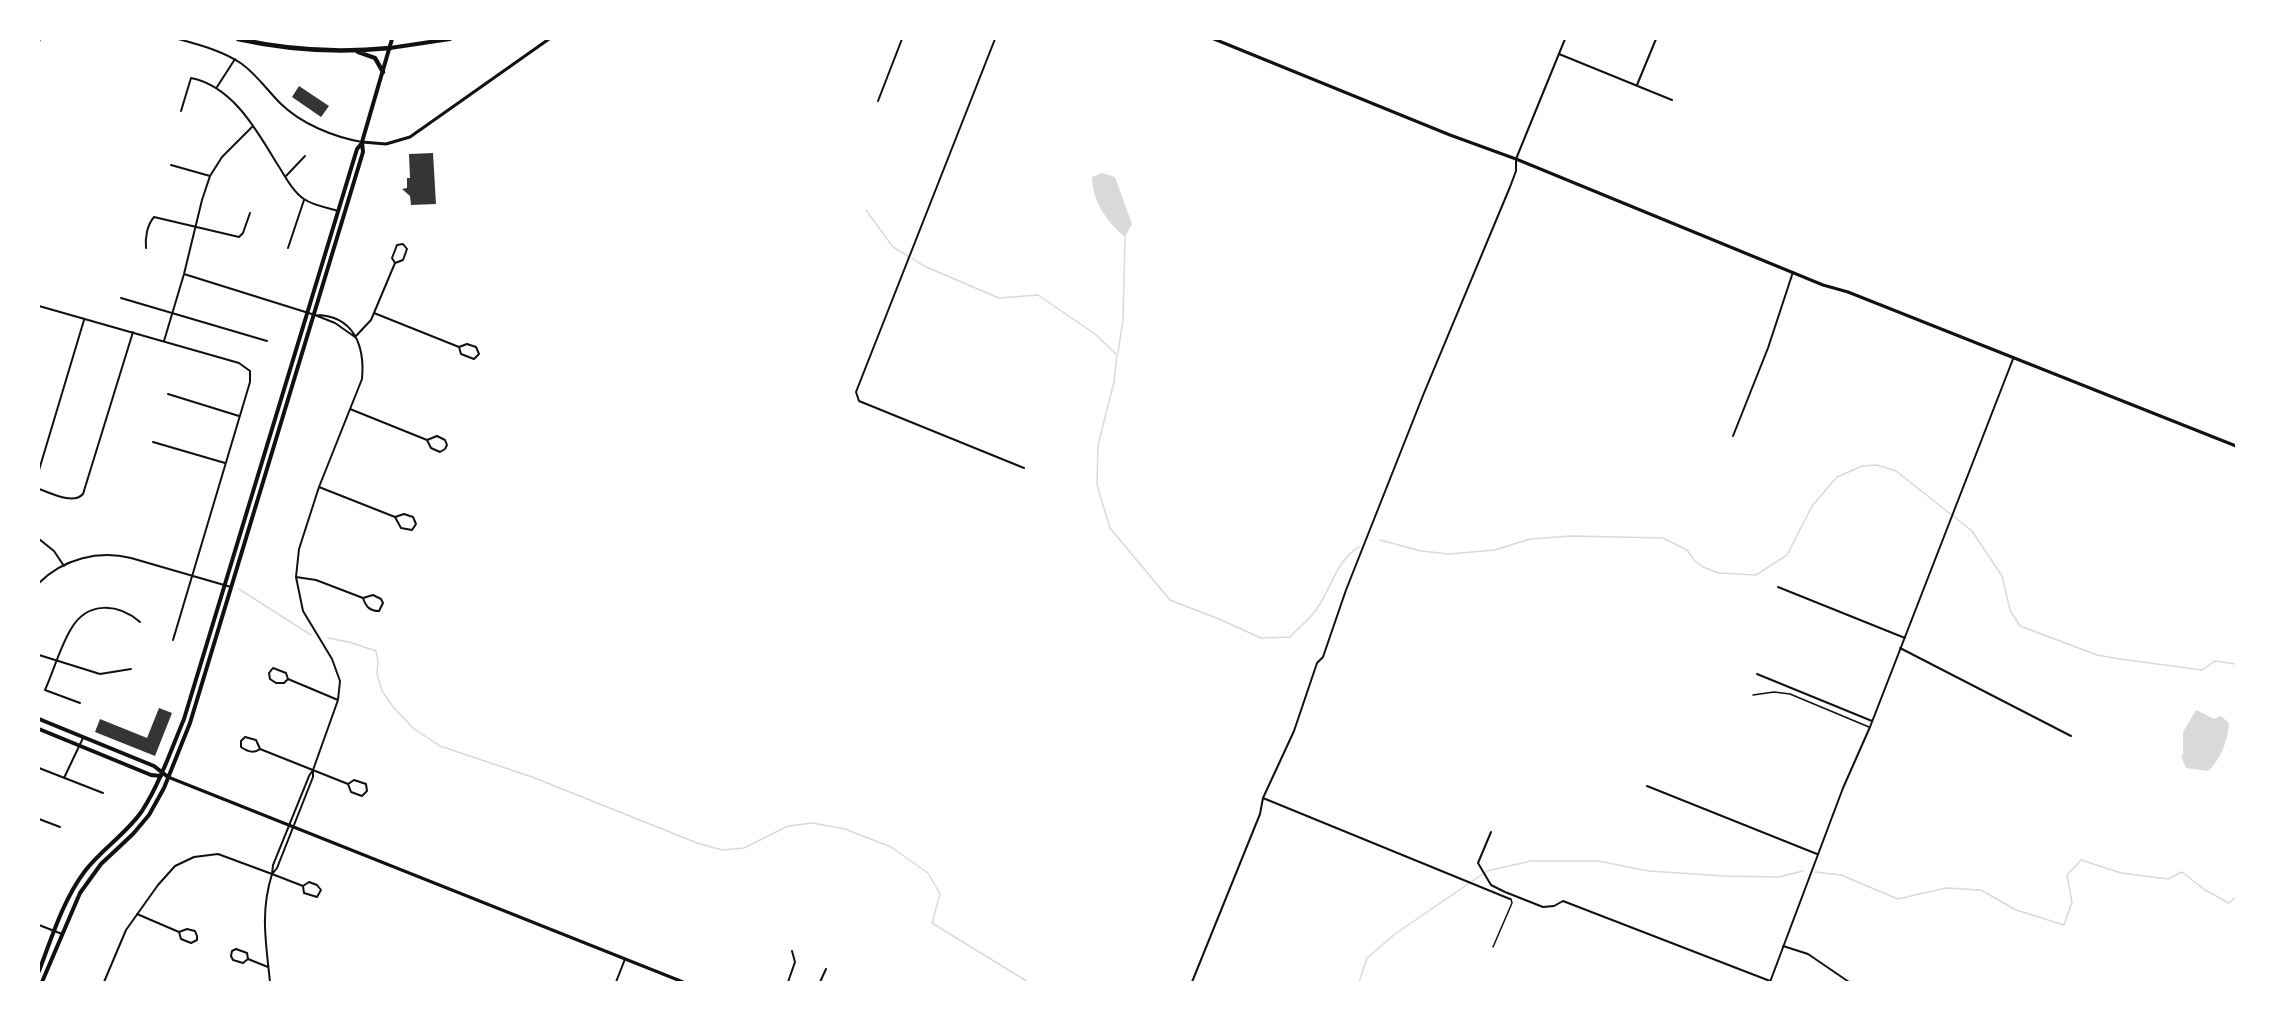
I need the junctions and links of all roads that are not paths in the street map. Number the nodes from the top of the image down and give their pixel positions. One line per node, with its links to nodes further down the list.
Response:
1 (178, 39): 14 (street)
2 (238, 39): 12 (highway)
3 (392, 39): 11 (main road)
4 (450, 39): 11 (main road)
5 (549, 39): 22 (street)
6 (902, 39): 19 (street)
7 (995, 39): 60 (street)
8 (1214, 39): 24 (street)
9 (1565, 39): 13 (street)
10 (1656, 39): 16 (street)
11 (390, 48): 12 (highway); 15 (main road)
12 (349, 50): 15 (highway)
13 (1559, 54): 16 (street); 24 (street)
14 (235, 59): 17 (street); 22 (street)
15 (383, 72): 22 (main road)
16 (1637, 86): 18 (street)
17 (216, 87): 20 (street); 21 (street)
18 (1671, 99)
19 (878, 101)
20 (181, 111)
21 (253, 126): 26 (street); 27 (street)
22 (363, 142): 29 (main road); 42 (main road)
23 (305, 156): 27 (street)
24 (1516, 159): 35 (street); 102 (street)
25 (171, 165): 26 (street)
26 (210, 176): 31 (street)
27 (285, 177): 28 (street)
28 (304, 200): 29 (street); 33 (street)
29 (338, 211): 39 (main road)
30 (250, 213): 31 (street)
31 (195, 226): 32 (street); 36 (street)
32 (146, 248)
33 (288, 248)
34 (395, 263): 34 (street); 40 (street)
35 (1793, 272): 51 (street); 55 (street)
36 (184, 274): 39 (street); 41 (street)
37 (121, 298): 41 (street)
38 (39, 306): 44 (street)
39 (308, 312): 42 (street); 70 (main road)
40 (374, 313): 47 (street); 50 (street)
41 (172, 314): 48 (street); 49 (street)
42 (315, 315): 43 (street); 45 (street); 72 (main road)
43 (337, 319): 45 (street); 47 (street)
44 (84, 320): 46 (street); 61 (street)
45 (335, 323): 47 (street)
46 (133, 332): 48 (street); 63 (street)
47 (355, 337): 53 (street)
48 (164, 341): 54 (street)
49 (267, 341)
50 (459, 347): 50 (street)
51 (2013, 358): 58 (street); 75 (street)
52 (168, 394): 54 (street)
53 (350, 409): 56 (street); 62 (street)
54 (239, 416): 59 (street)
55 (1733, 436)
56 (427, 440): 56 (street)
57 (153, 442): 59 (street)
58 (2236, 446)
59 (225, 464): 67 (street)
60 (1024, 468)
61 (39, 470)
62 (319, 487): 64 (street); 68 (street)
63 (39, 489)
64 (395, 517): 64 (street)
65 (39, 539): 66 (street)
66 (63, 566): 67 (street); 69 (street)
67 (191, 576): 70 (street); 76 (street)
68 (296, 576): 73 (street); 84 (street)
69 (39, 583)
70 (225, 586): 72 (street); 96 (main road)
71 (1778, 587): 75 (street)
72 (233, 588): 97 (main road)
73 (363, 598): 73 (street)
74 (140, 622): 79 (street)
75 (1905, 638): 77 (street)
76 (173, 640)
77 (1900, 648): 87 (street); 90 (street)
78 (39, 655): 79 (street)
79 (57, 662): 80 (street); 85 (street)
80 (131, 669)
81 (1757, 674): 87 (street)
82 (288, 680): 82 (street); 84 (street)
83 (1753, 695): 88 (lane)
84 (338, 700): 95 (street)
85 (80, 703)
86 (39, 719): 91 (main road)
87 (1872, 721): 88 (street)
88 (1870, 727): 108 (street)
89 (39, 729): 92 (main road)
90 (2071, 736)
91 (83, 738): 92 (street); 96 (main road)
92 (79, 746): 96 (main road); 98 (street)
93 (260, 748): 93 (street); 95 (street)
94 (39, 768): 98 (street)
95 (313, 770): 99 (street); 104 (street); 106 (street)
96 (161, 774): 97 (main road); 114 (main road)
97 (168, 777): 104 (street); 116 (main road)
98 (64, 778): 101 (street)
99 (348, 784): 99 (street)
100 (1647, 786): 108 (street)
101 (103, 793)
102 (1263, 798): 111 (street); 132 (street)
103 (39, 819): 105 (street)
104 (288, 825): 106 (street); 109 (street)
105 (60, 827)
106 (294, 827): 109 (street); 121 (street)
107 (1491, 832): 133 (street)
108 (1817, 854): 117 (street)
109 (272, 873): 110 (street); 112 (street); 122 (street)
110 (303, 886): 110 (street)
111 (1510, 899): 118 (lane)
112 (137, 914): 115 (street); 126 (street)
113 (39, 925): 114 (street)
114 (55, 932): 116 (street); 124 (main road)
115 (179, 932): 115 (street)
116 (62, 934): 125 (main road)
117 (1783, 946): 133 (street); 134 (street)
118 (1493, 947)
119 (792, 951): 130 (street)
120 (248, 959): 120 (street); 122 (street)
121 (625, 959): 128 (street); 129 (street)
122 (268, 967): 127 (street)
123 (826, 969): 131 (street)
124 (39, 971)
125 (42, 982)
126 (104, 982)
127 (270, 982)
128 (616, 982)
129 (683, 982)
130 (788, 982)
131 (820, 982)
132 (1192, 982)
133 (1770, 982)
134 (1849, 982)

